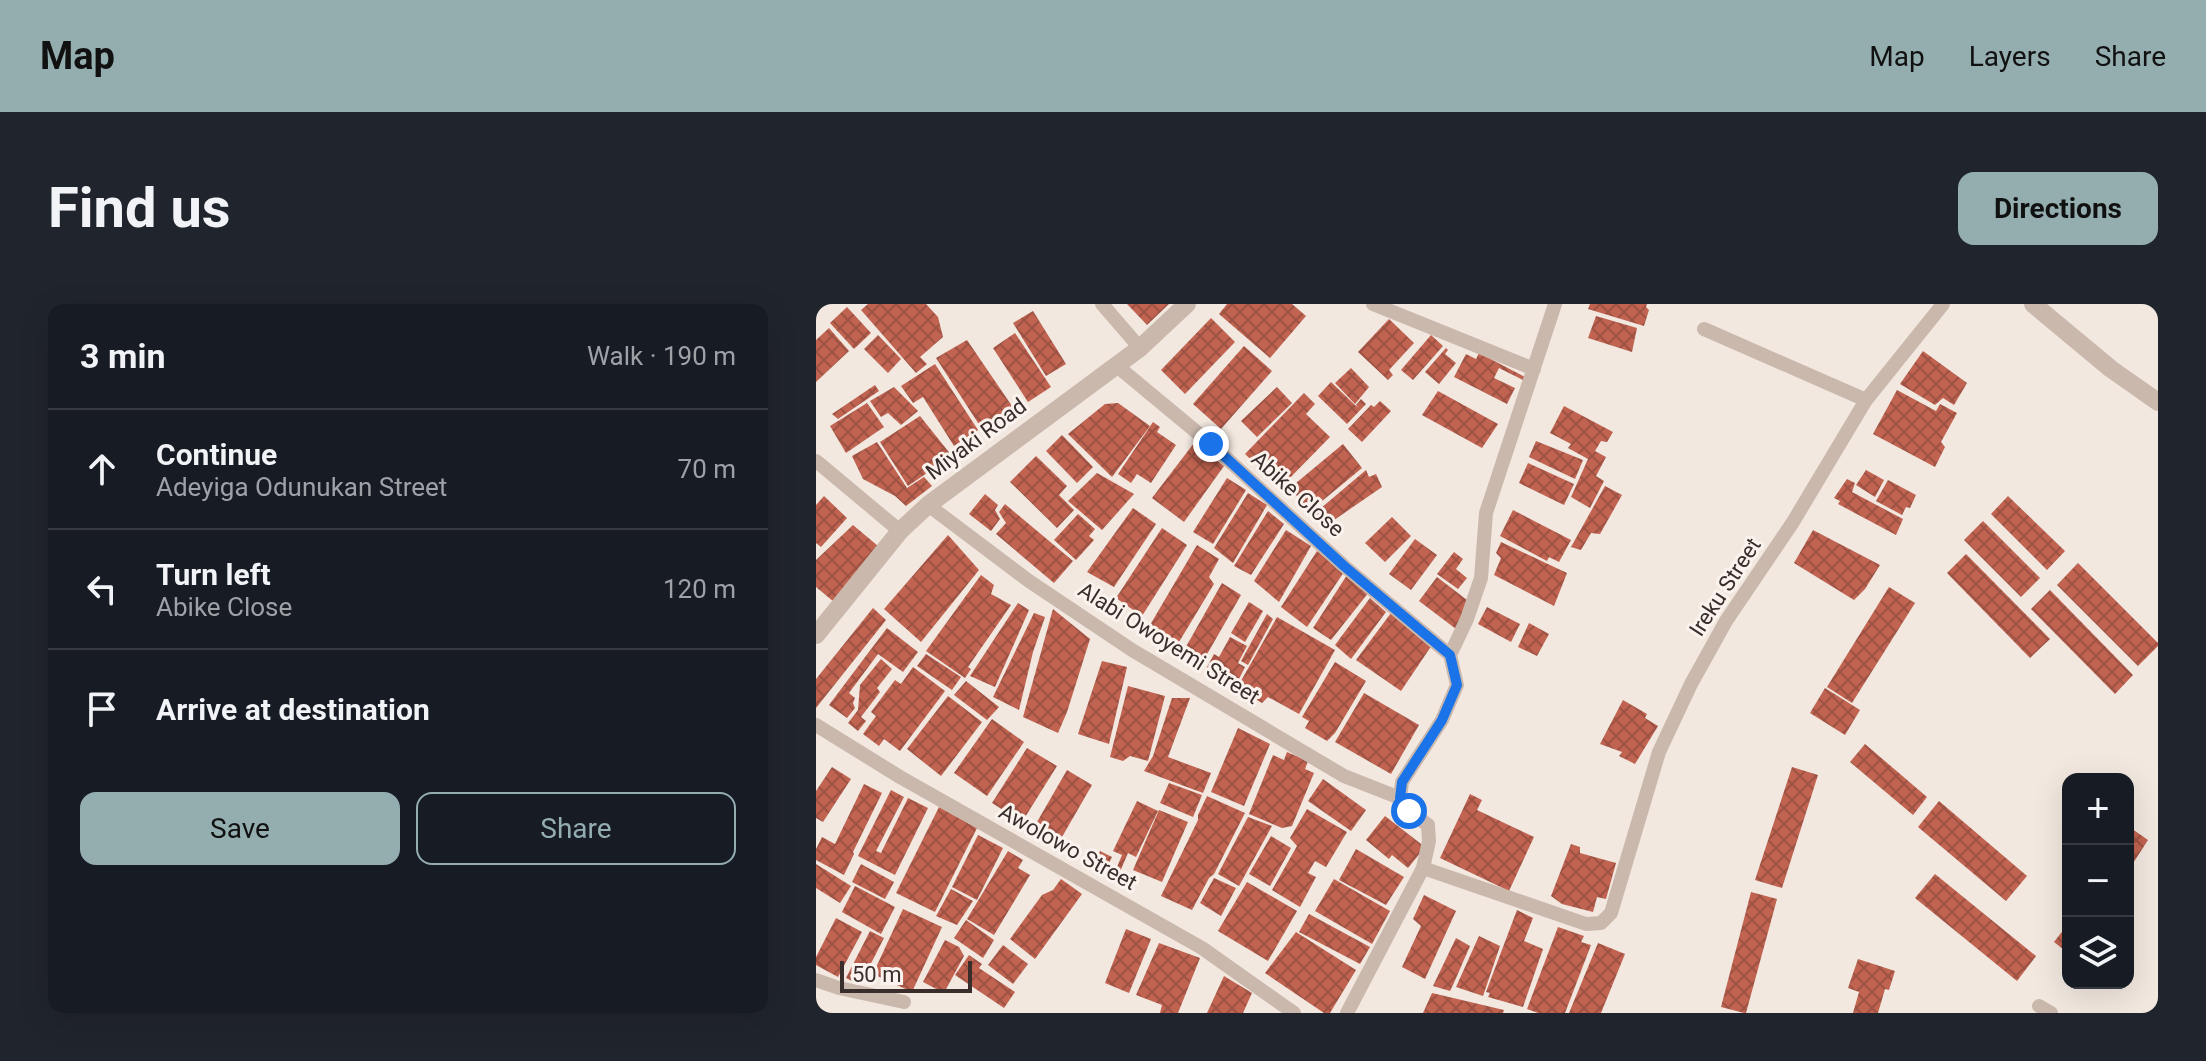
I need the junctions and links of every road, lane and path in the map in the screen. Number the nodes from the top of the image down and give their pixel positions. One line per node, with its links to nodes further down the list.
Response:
1 (1102, 304): 8 (street)
2 (1187, 304): 8 (street, Miyaki Road)
3 (1373, 304): 10 (street)
4 (1555, 304): 10 (street)
5 (1943, 304): 11 (street, Ireku Street)
6 (2038, 305): 12 (street)
7 (1704, 329): 11 (street)
8 (1140, 348): 9 (street, Miyaki Road)
9 (1117, 366): 14 (street, Miyaki Road); 17 (street, Abike Close)
10 (1534, 369): 17 (street)
11 (1866, 400): 20 (street, Ireku Street)
12 (2158, 402)
13 (816, 461): 15 (street)
14 (928, 505): 15 (street, Miyaki Road); 19 (street, Alabi Owoyemi Street)
15 (900, 531): 16 (street, Miyaki Road)
16 (816, 635)
17 (1450, 655): 19 (street)
18 (816, 725): 23 (street, Awolowo Street)
19 (1400, 798): 20 (street)
20 (1423, 868): 24 (street)
21 (816, 980): 22 (street)
22 (904, 1002)
23 (1294, 1013)
24 (1347, 1013)

